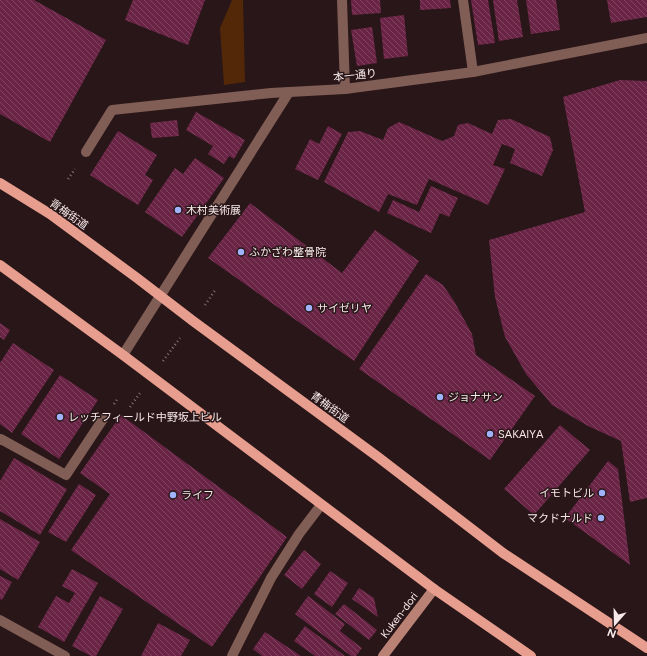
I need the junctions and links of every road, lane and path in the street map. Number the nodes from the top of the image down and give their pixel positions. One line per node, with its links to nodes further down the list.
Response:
1 (342, 0): 5 (street)
2 (464, 0): 4 (street)
3 (647, 38): 4 (street, 本一通り)
4 (473, 72): 5 (street, 本一通り)
5 (344, 90): 6 (street, 本一通り)
6 (289, 92): 7 (street, 本一通り); 11 (street)
7 (86, 152)
8 (0, 183): 11 (main road, 青梅街道)
9 (0, 265): 13 (main road)
10 (216, 289): 12 (path)
11 (160, 296): 12 (main road, 青梅街道); 13 (street)
12 (193, 321): 14 (path); 21 (main road, 青梅街道)
13 (123, 355): 14 (main road)
14 (152, 377): 15 (path); 18 (main road)
15 (130, 407)
16 (103, 419): 17 (street)
17 (0, 439)
18 (321, 505): 19 (main road); 23 (street)
19 (434, 589): 24 (street, Kuken-dori); 25 (main road)
20 (0, 620): 22 (street)
21 (647, 648)
22 (65, 656)
23 (232, 656)
24 (383, 656)
25 (531, 656)

